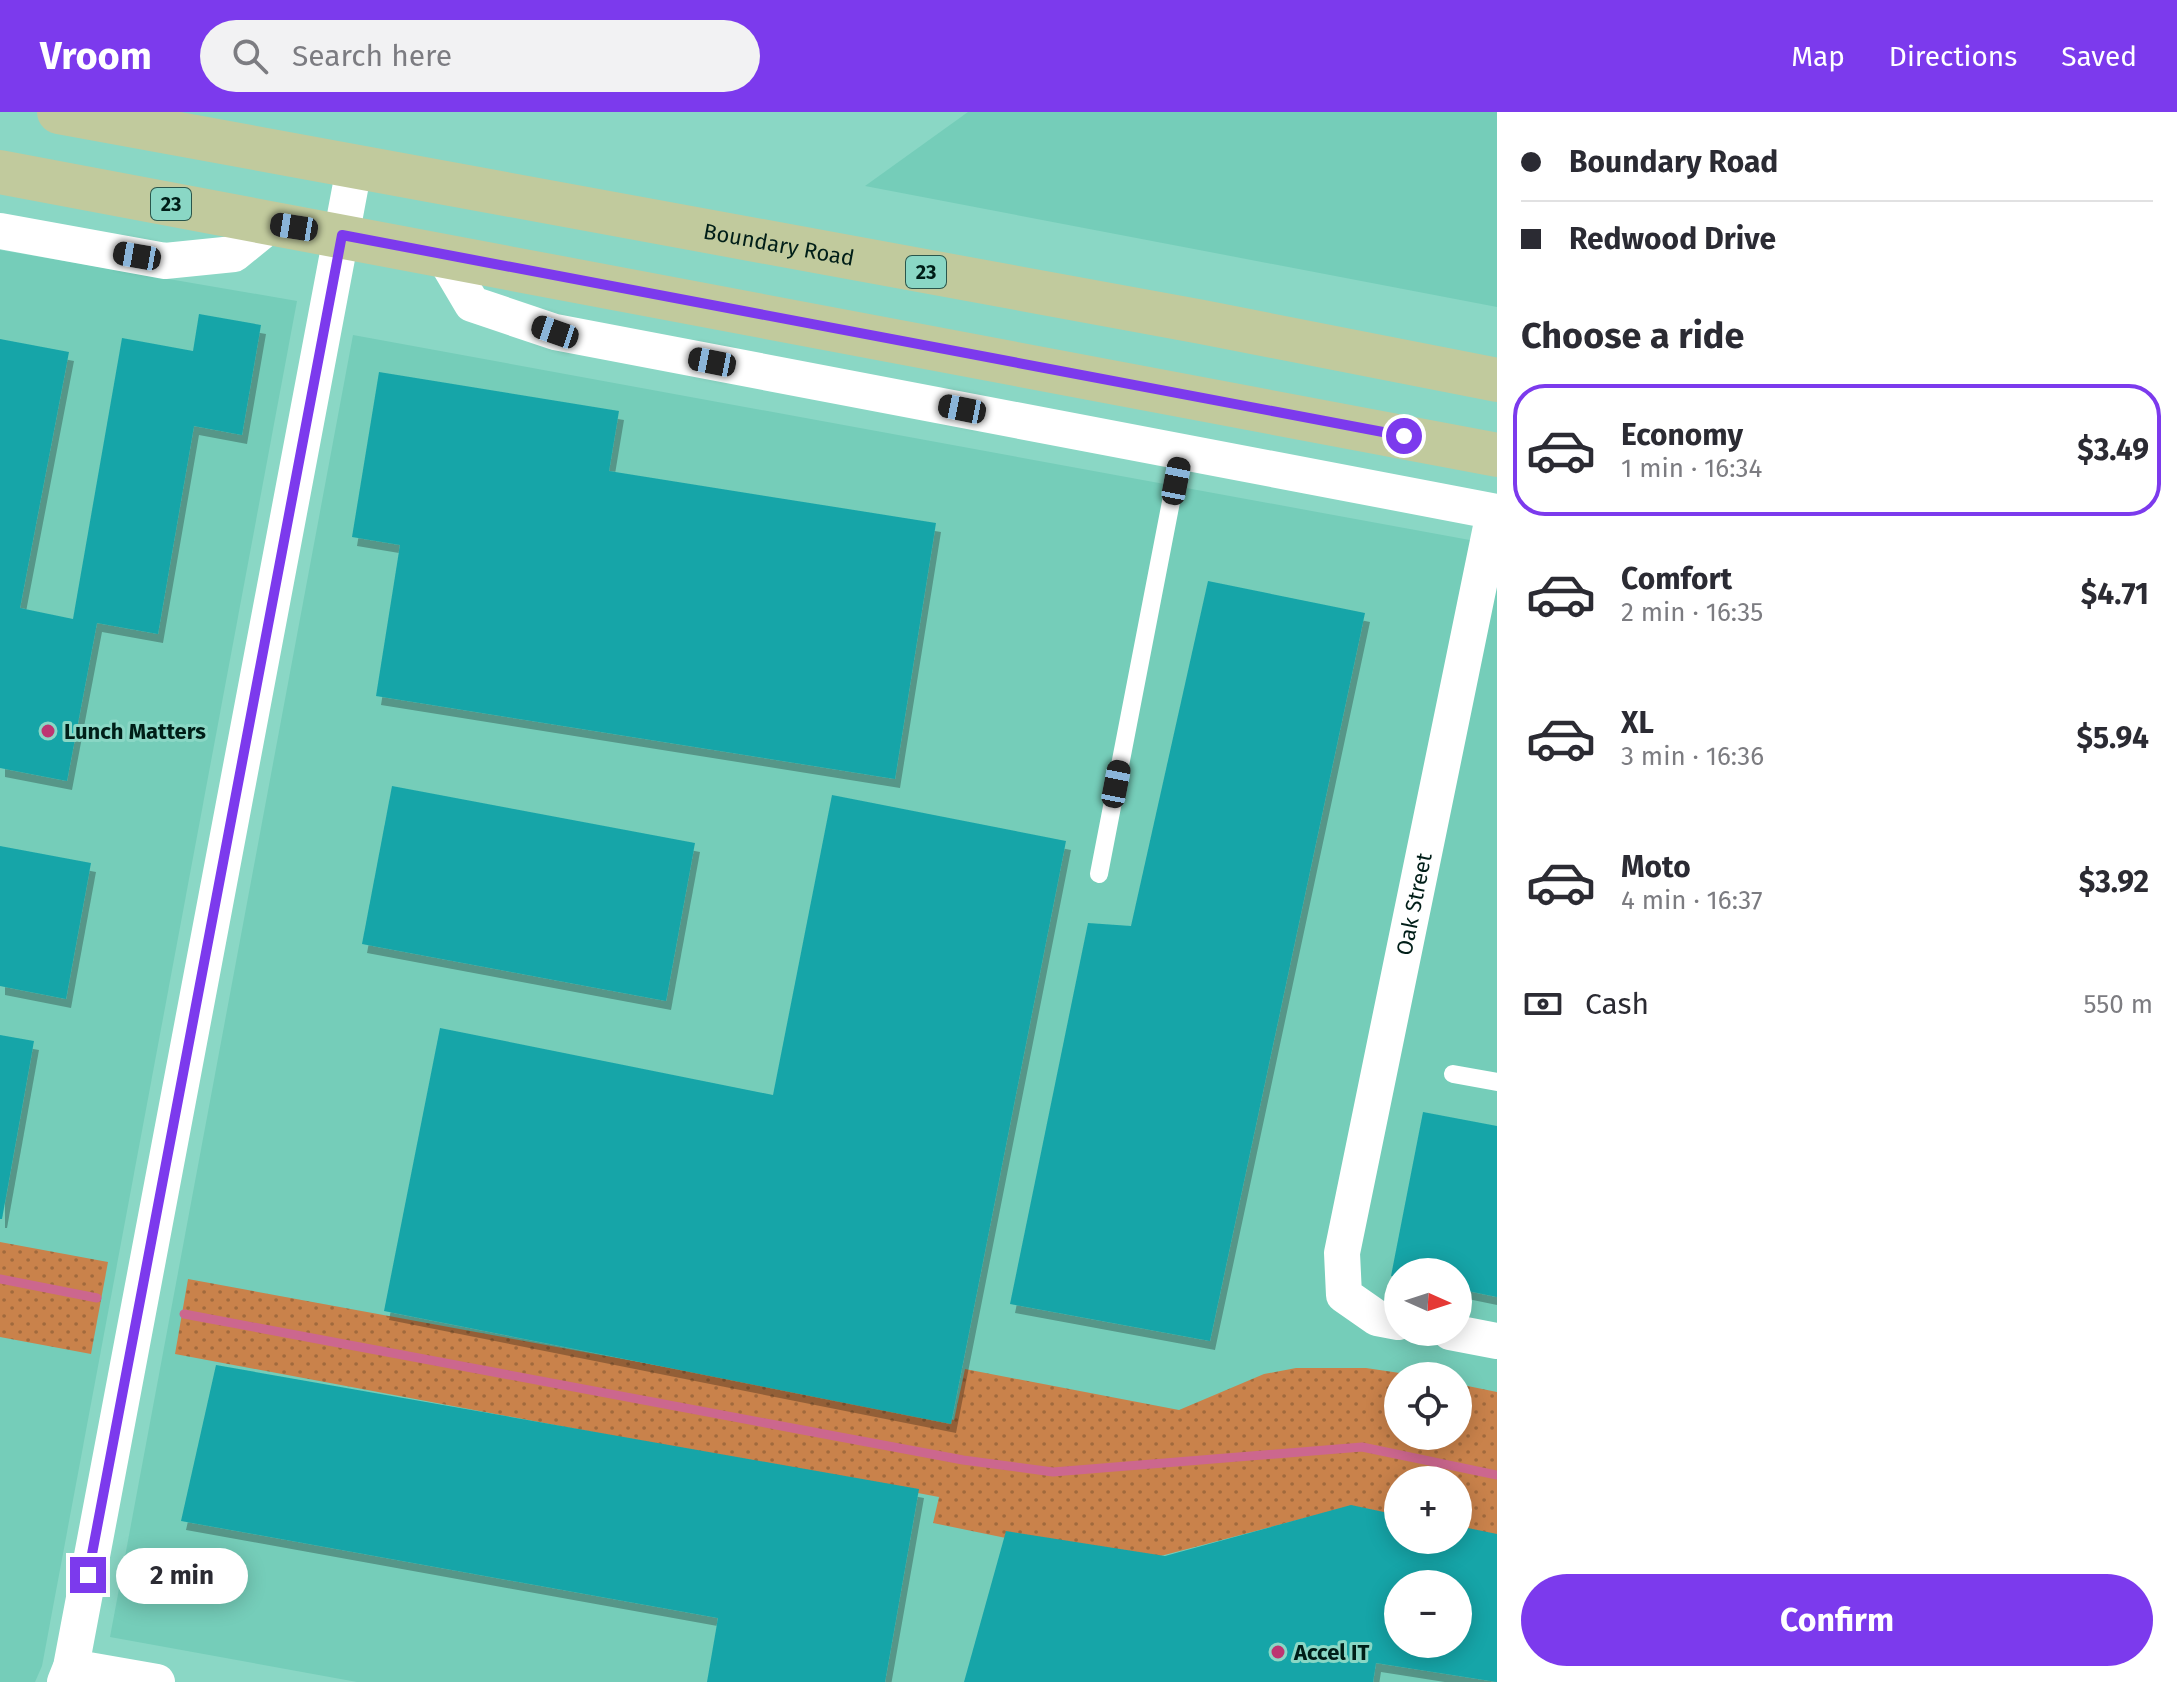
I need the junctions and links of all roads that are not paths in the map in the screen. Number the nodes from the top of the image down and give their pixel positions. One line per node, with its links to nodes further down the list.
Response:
1 (59, 112): 2 (main road, Boundary Road / 23)
2 (354, 168): 6 (street); 8 (main road, Boundary Road / 23)
3 (0, 172): 4 (main road, 23)
4 (271, 224): 5 (street); 6 (main road, 23)
5 (0, 231)
6 (342, 235): 7 (main road, 23); 18 (street)
7 (443, 255): 9 (street); 10 (main road, 23)
8 (1497, 380)
9 (1181, 450): 11 (street); 12 (lane)
10 (1497, 455)
11 (1495, 512): 15 (street, Oak Street)
12 (1099, 874)
13 (1453, 1074): 14 (lane)
14 (1497, 1082)
15 (1384, 1319)
16 (1472, 1336): 17 (street)
17 (1497, 1341)
18 (68, 1674): 19 (street)
19 (157, 1682)

